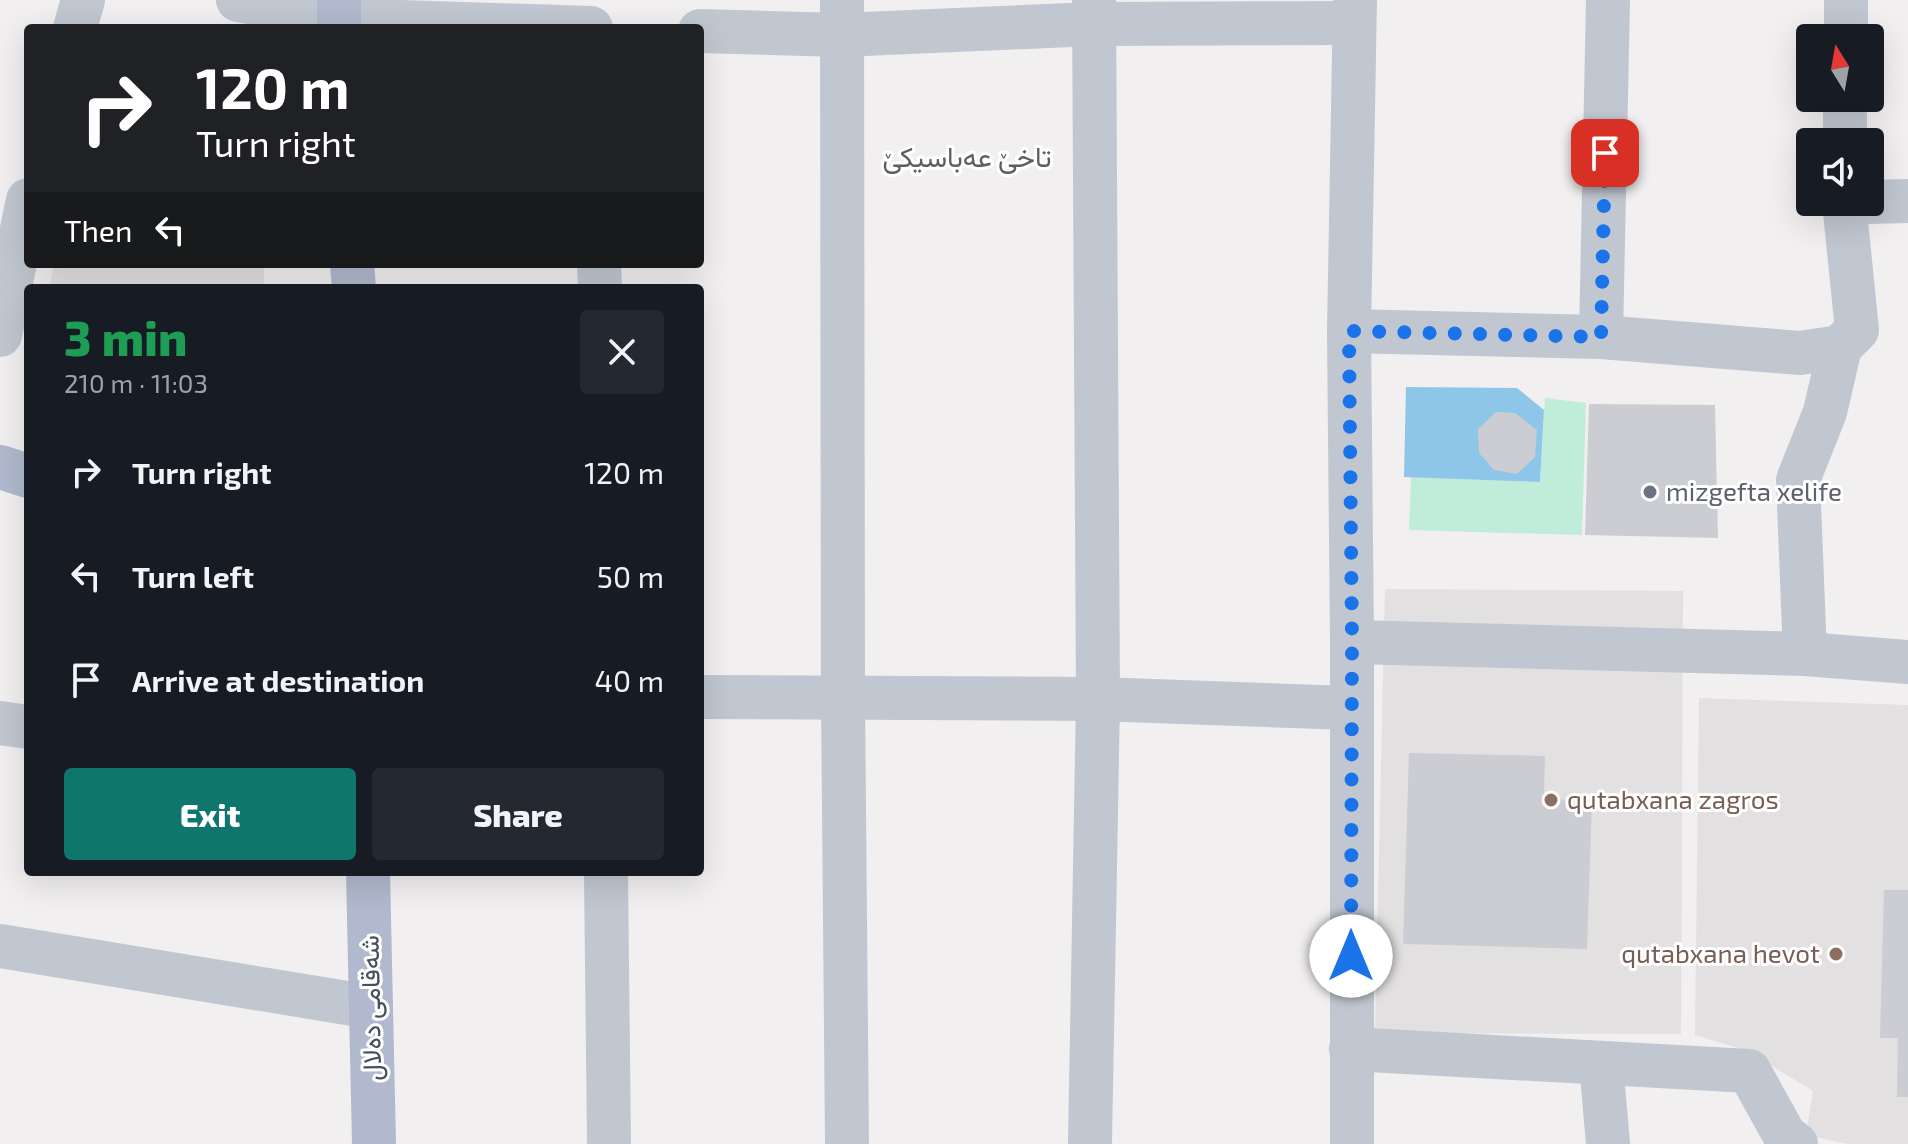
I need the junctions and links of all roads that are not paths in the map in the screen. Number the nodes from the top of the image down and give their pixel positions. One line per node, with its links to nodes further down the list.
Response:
1 (83, 0): 10 (street)
2 (238, 0): 8 (street)
3 (596, 0): 12 (street)
4 (1608, 0): 21 (street)
5 (1846, 0): 13 (street)
6 (1093, 12): 7 (street); 9 (street); 30 (street)
7 (1354, 12): 19 (street)
8 (339, 16): 11 (street)
9 (842, 18): 14 (street); 29 (street)
10 (76, 24)
11 (508, 24)
12 (593, 24)
13 (1846, 24)
14 (704, 31)
15 (1908, 201): 16 (street)
16 (1884, 202)
17 (18, 203): 20 (street)
18 (1845, 216): 22 (street)
19 (1349, 331): 21 (street); 25 (street)
20 (0, 335)
21 (1601, 337): 22 (street)
22 (1840, 347): 26 (street)
23 (0, 467): 24 (main road)
24 (24, 475)
25 (1352, 642): 26 (street); 31 (street)
26 (1805, 654): 27 (street)
27 (1908, 662)
28 (704, 697): 29 (street)
29 (843, 697): 30 (street); 43 (street)
30 (1098, 699): 31 (street); 44 (street)
31 (1350, 708): 38 (street)
32 (0, 723): 33 (street)
33 (24, 726)
34 (368, 876): 37 (main road, شەقامی دەلال)
35 (606, 876): 42 (street)
36 (0, 946): 37 (street)
37 (371, 1007): 41 (main road, شەقامی دەلال)
38 (1351, 1049): 39 (street); 45 (street)
39 (1601, 1063): 40 (street); 46 (street)
40 (1789, 1141)
41 (374, 1144)
42 (609, 1144)
43 (847, 1144)
44 (1090, 1144)
45 (1352, 1144)
46 (1608, 1144)

